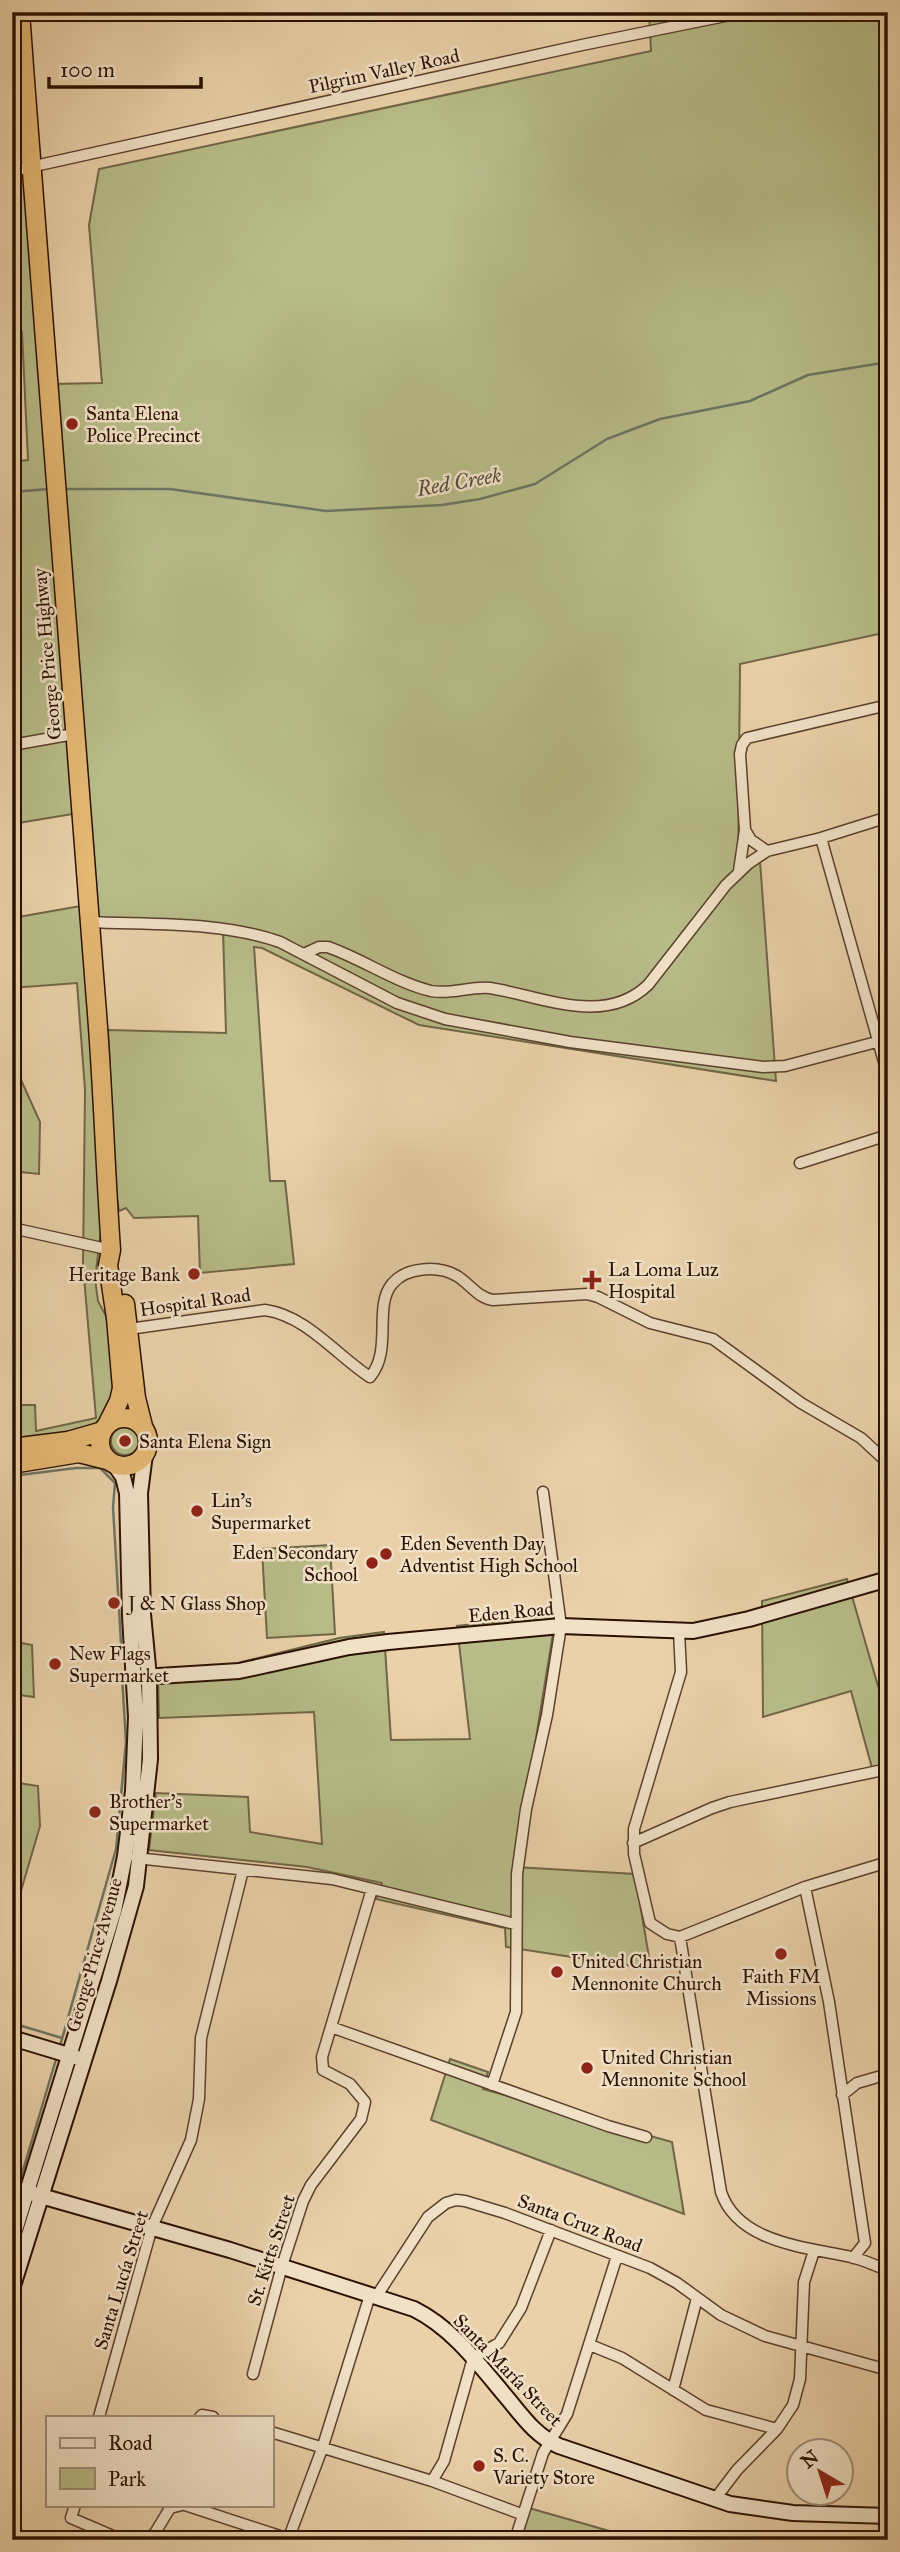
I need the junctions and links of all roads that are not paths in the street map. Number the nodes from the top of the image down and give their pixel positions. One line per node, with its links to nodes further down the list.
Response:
1 (20, 12): 3 (highway, George Price Highway)
2 (740, 13): 3 (street, Pilgrim Valley Road)
3 (31, 166): 4 (street, Pilgrim Valley Road); 6 (highway, George Price Highway)
4 (12, 171)
5 (888, 705): 9 (street)
6 (74, 734): 7 (street); 13 (highway, George Price Highway)
7 (12, 746)
8 (888, 817): 10 (street)
9 (745, 830): 11 (street); 12 (street)
10 (821, 838): 11 (street); 15 (street)
11 (767, 851): 12 (street)
12 (739, 871): 14 (street)
13 (89, 922): 14 (street); 20 (highway, George Price Highway)
14 (304, 954): 15 (street)
15 (883, 1041): 16 (street)
16 (888, 1076)
17 (888, 1135): 18 (street)
18 (800, 1163)
19 (12, 1228): 20 (street)
20 (111, 1250): 21 (highway, George Price Highway); 23 (highway, George Price Highway)
21 (129, 1329): 22 (highway, George Price Highway); 27 (street, Hospital Road)
22 (143, 1426): 23 (highway); 25 (highway)
23 (105, 1428): 24 (highway); 26 (highway)
24 (12, 1448)
25 (145, 1454): 26 (highway); 33 (street, George Price Avenue)
26 (111, 1462): 28 (highway); 34 (street, George Price Avenue)
27 (887, 1462)
28 (12, 1464)
29 (543, 1492): 31 (street)
30 (888, 1579): 32 (street, Eden Road)
31 (561, 1626): 32 (street, Eden Road); 33 (street, Eden Road); 42 (street)
32 (679, 1631): 36 (street)
33 (149, 1677): 34 (street, Eden Road); 37 (street, George Price Avenue)
34 (134, 1678): 37 (street, George Price Avenue)
35 (888, 1769): 36 (street)
36 (633, 1843): 43 (street)
37 (132, 1858): 39 (street); 46 (street, George Price Avenue); 47 (street, George Price Avenue)
38 (888, 1861): 40 (street)
39 (243, 1870): 41 (street); 53 (street, Santa Lucía Street)
40 (806, 1886): 43 (street); 50 (street)
41 (372, 1889): 42 (street); 44 (street, St. Kitts Street)
42 (515, 1924): 49 (street)
43 (680, 1937): 56 (street)
44 (331, 2027): 49 (street); 59 (street, St. Kitts Street)
45 (12, 2038): 46 (street)
46 (68, 2055): 47 (street); 52 (street, George Price Avenue)
47 (85, 2060): 52 (street, George Price Avenue)
48 (888, 2074): 50 (street)
49 (492, 2085): 51 (street)
50 (842, 2095): 58 (street)
51 (646, 2137)
52 (34, 2194): 53 (street, Santa María Street); 55 (street, George Price Avenue); 61 (street, George Price Avenue)
53 (152, 2227): 59 (street, Santa María Street); 70 (street, Santa Lucía Street)
54 (551, 2230): 57 (street, Santa Cruz Road); 62 (street, Santa Cruz Road); 66 (street)
55 (12, 2240)
56 (814, 2251): 58 (street); 65 (street)
57 (617, 2256): 63 (street, Santa Cruz Road); 64 (street)
58 (853, 2258): 60 (street)
59 (282, 2266): 62 (street, Santa María Street); 68 (street, St. Kitts Street)
60 (888, 2270)
61 (12, 2289)
62 (373, 2296): 66 (street, Santa María Street); 74 (street, Santa Cruz Road)
63 (696, 2298): 65 (street, Santa Cruz Road); 69 (street)
64 (590, 2345): 69 (street); 73 (street)
65 (802, 2345): 67 (street, Santa Cruz Road); 71 (street)
66 (474, 2358): 73 (street, Santa María Street); 75 (street)
67 (888, 2370)
68 (253, 2374)
69 (674, 2390): 71 (street)
70 (99, 2416)
71 (777, 2428): 76 (street)
72 (273, 2433): 74 (street)
73 (549, 2442): 76 (street, Santa María Street); 80 (street)
74 (322, 2449): 75 (street); 83 (street, Santa Cruz Road)
75 (432, 2481): 80 (street)
76 (715, 2499): 81 (street, Santa María Street)
77 (75, 2506): 82 (street)
78 (186, 2506): 83 (street)
79 (171, 2507): 85 (street)
80 (521, 2514): 86 (street)
81 (888, 2516)
82 (112, 2538): 84 (street)
83 (289, 2539)
84 (128, 2540)
85 (147, 2540)
86 (515, 2540)

